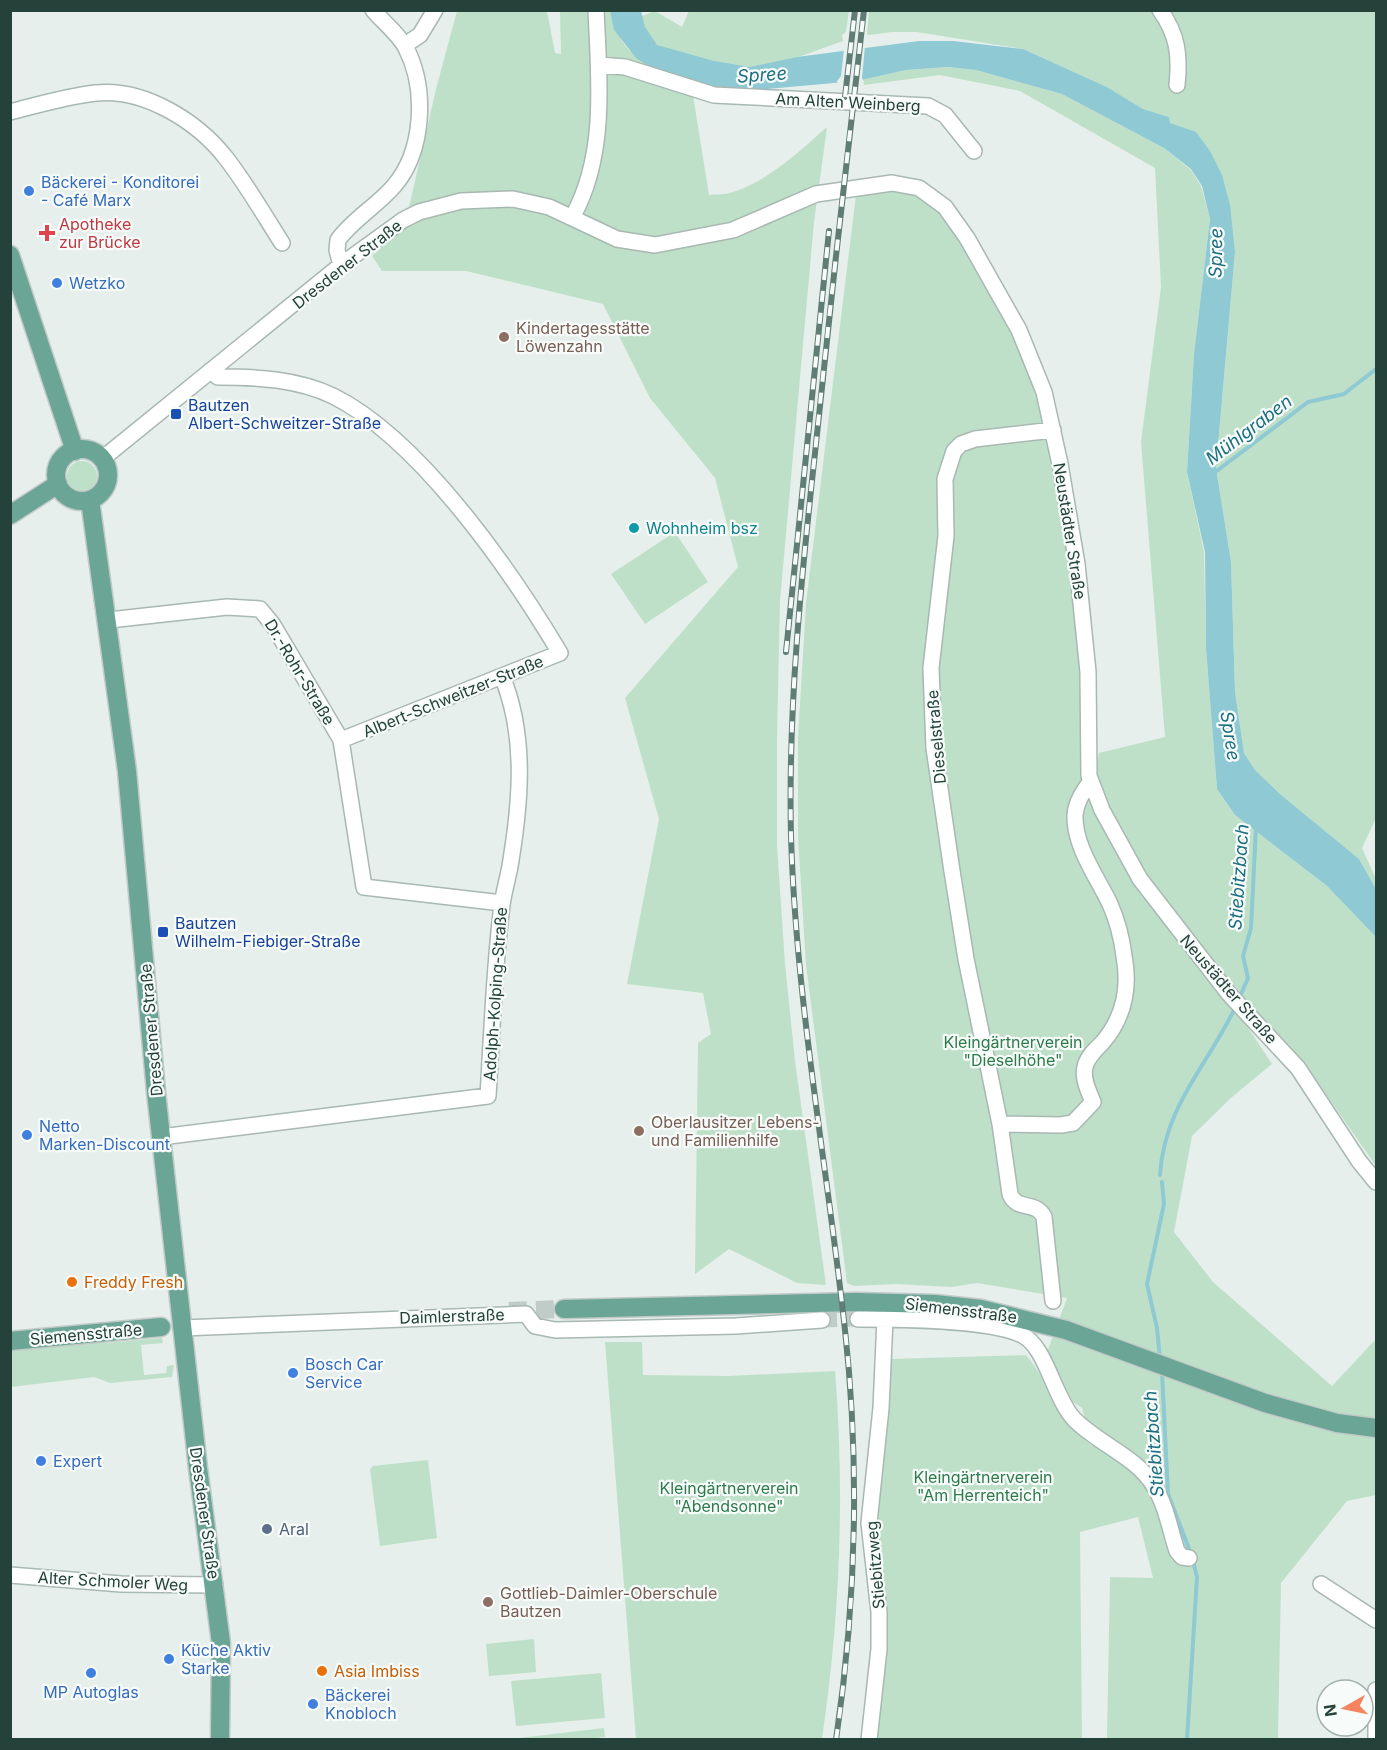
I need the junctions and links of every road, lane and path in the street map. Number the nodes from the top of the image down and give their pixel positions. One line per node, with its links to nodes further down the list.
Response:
1 (373, 10): 5 (street)
2 (435, 10): 5 (street)
3 (596, 10): 6 (street)
4 (1160, 10): 7 (street)
5 (405, 45): 12 (street)
6 (599, 65): 9 (street, Am Alten Weinberg); 10 (street)
7 (1177, 85)
8 (10, 112): 11 (street)
9 (974, 151)
10 (573, 216): 12 (street, Dresdener Straße); 15 (street, Neustädter Straße)
11 (282, 243)
12 (341, 265): 14 (street, Dresdener Straße)
13 (12, 267): 16 (main road)
14 (210, 371): 17 (street, Dresdener Straße); 22 (street, Albert-Schweitzer-Straße)
15 (1053, 430): 24 (street, Neustädter Straße); 26 (street, Dieselstraße)
16 (75, 451): 17 (main road); 18 (main road)
17 (102, 459): 19 (main road)
18 (58, 484): 19 (main road); 20 (main road)
19 (90, 500): 21 (main road, Dresdener Straße)
20 (10, 515)
21 (109, 620): 23 (street, Dr.-Rohr-Straße); 27 (main road, Dresdener Straße)
22 (502, 676): 23 (street, Albert-Schweitzer-Straße); 25 (street, Adolph-Kolping-Straße)
23 (341, 740): 25 (street, Dr.-Rohr-Straße)
24 (1090, 783): 26 (street); 28 (street, Neustädter Straße)
25 (502, 903): 27 (street, Adolph-Kolping-Straße)
26 (1000, 1124): 29 (street, Dieselstraße)
27 (161, 1137): 35 (main road, Dresdener Straße)
28 (1377, 1182)
29 (1053, 1300)
30 (564, 1309): 37 (main road, Siemensstraße)
31 (858, 1319): 32 (street)
32 (885, 1319): 38 (street); 45 (street, Stiebitzweg)
33 (822, 1320): 35 (street, Daimlerstraße)
34 (161, 1327): 36 (main road, Siemensstraße)
35 (183, 1328): 41 (main road, Dresdener Straße)
36 (10, 1341)
37 (1377, 1428)
38 (1189, 1558)
39 (10, 1575): 41 (street, Alter Schmoler Weg)
40 (1321, 1584): 42 (street)
41 (215, 1585): 44 (main road, Dresdener Straße)
42 (1377, 1620)
43 (1377, 1690): 46 (street)
44 (220, 1740)
45 (869, 1740)
46 (1376, 1740)

